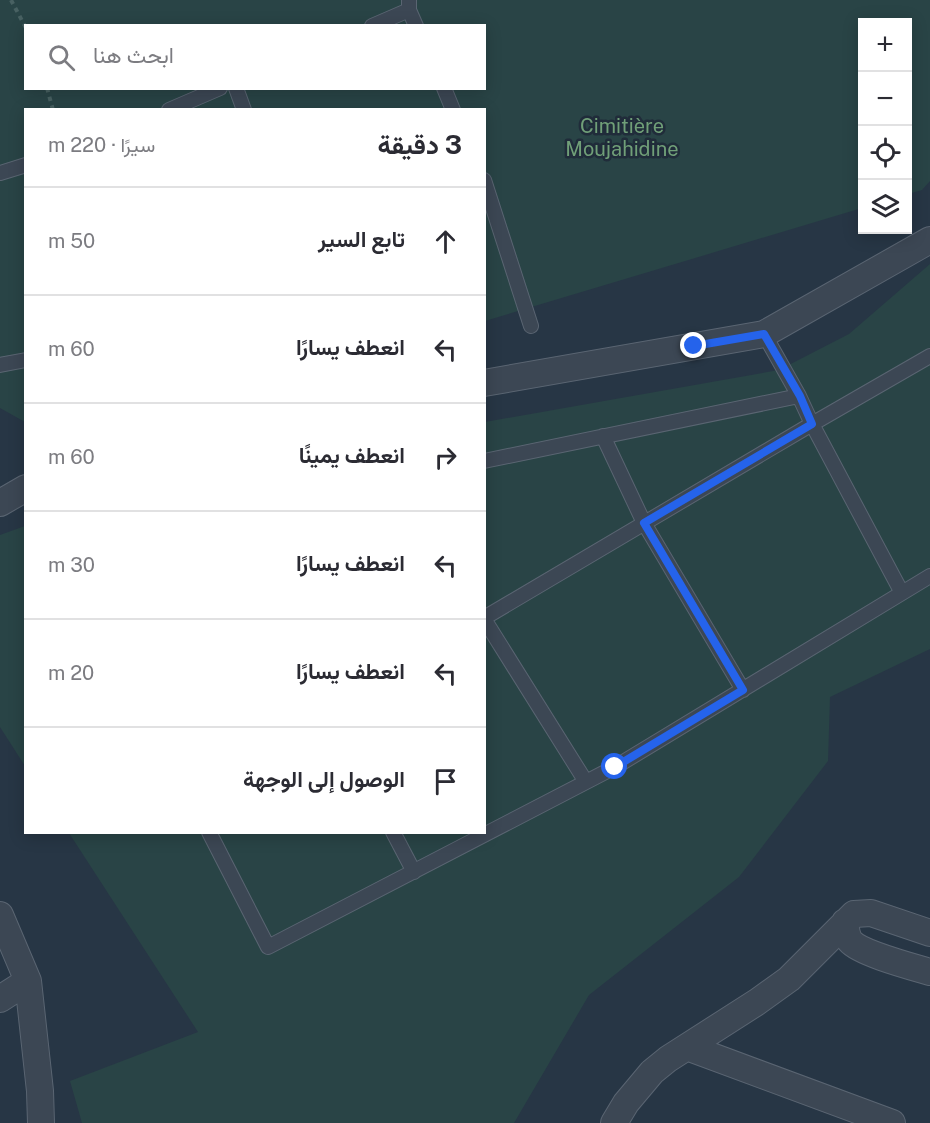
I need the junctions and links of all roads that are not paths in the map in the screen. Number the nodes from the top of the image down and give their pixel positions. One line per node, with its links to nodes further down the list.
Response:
1 (409, 5): 2 (lane); 3 (lane)
2 (376, 24)
3 (415, 24)
4 (215, 90): 7 (lane)
5 (237, 90): 8 (lane)
6 (445, 90): 9 (lane)
7 (174, 108)
8 (243, 108)
9 (452, 108)
10 (24, 166): 11 (lane)
11 (0, 173)
12 (486, 186): 14 (lane)
13 (930, 240): 15 (street)
14 (531, 326)
15 (764, 334): 19 (street); 20 (lane)
16 (930, 356): 21 (lane)
17 (24, 360): 18 (lane)
18 (0, 365)
19 (486, 383)
20 (800, 396): 21 (lane); 22 (lane)
21 (812, 424): 26 (lane); 28 (lane)
22 (603, 436): 23 (lane); 26 (lane)
23 (486, 461)
24 (24, 489): 25 (street)
25 (0, 503)
26 (644, 523): 29 (lane); 31 (lane)
27 (930, 576): 28 (lane)
28 (902, 593): 31 (lane)
29 (486, 617)
30 (486, 621): 32 (lane)
31 (743, 690): 32 (lane)
32 (586, 782): 35 (lane)
33 (210, 834): 35 (lane)
34 (394, 834): 35 (lane)
35 (414, 872)
36 (0, 915): 40 (street)
37 (845, 922): 38 (street); 39 (street); 42 (street)
38 (930, 933)
39 (930, 972)
40 (28, 981): 41 (street); 43 (street)
41 (0, 999)
42 (687, 1047): 44 (street); 45 (street)
43 (41, 1123)
44 (614, 1123)
45 (892, 1123)

